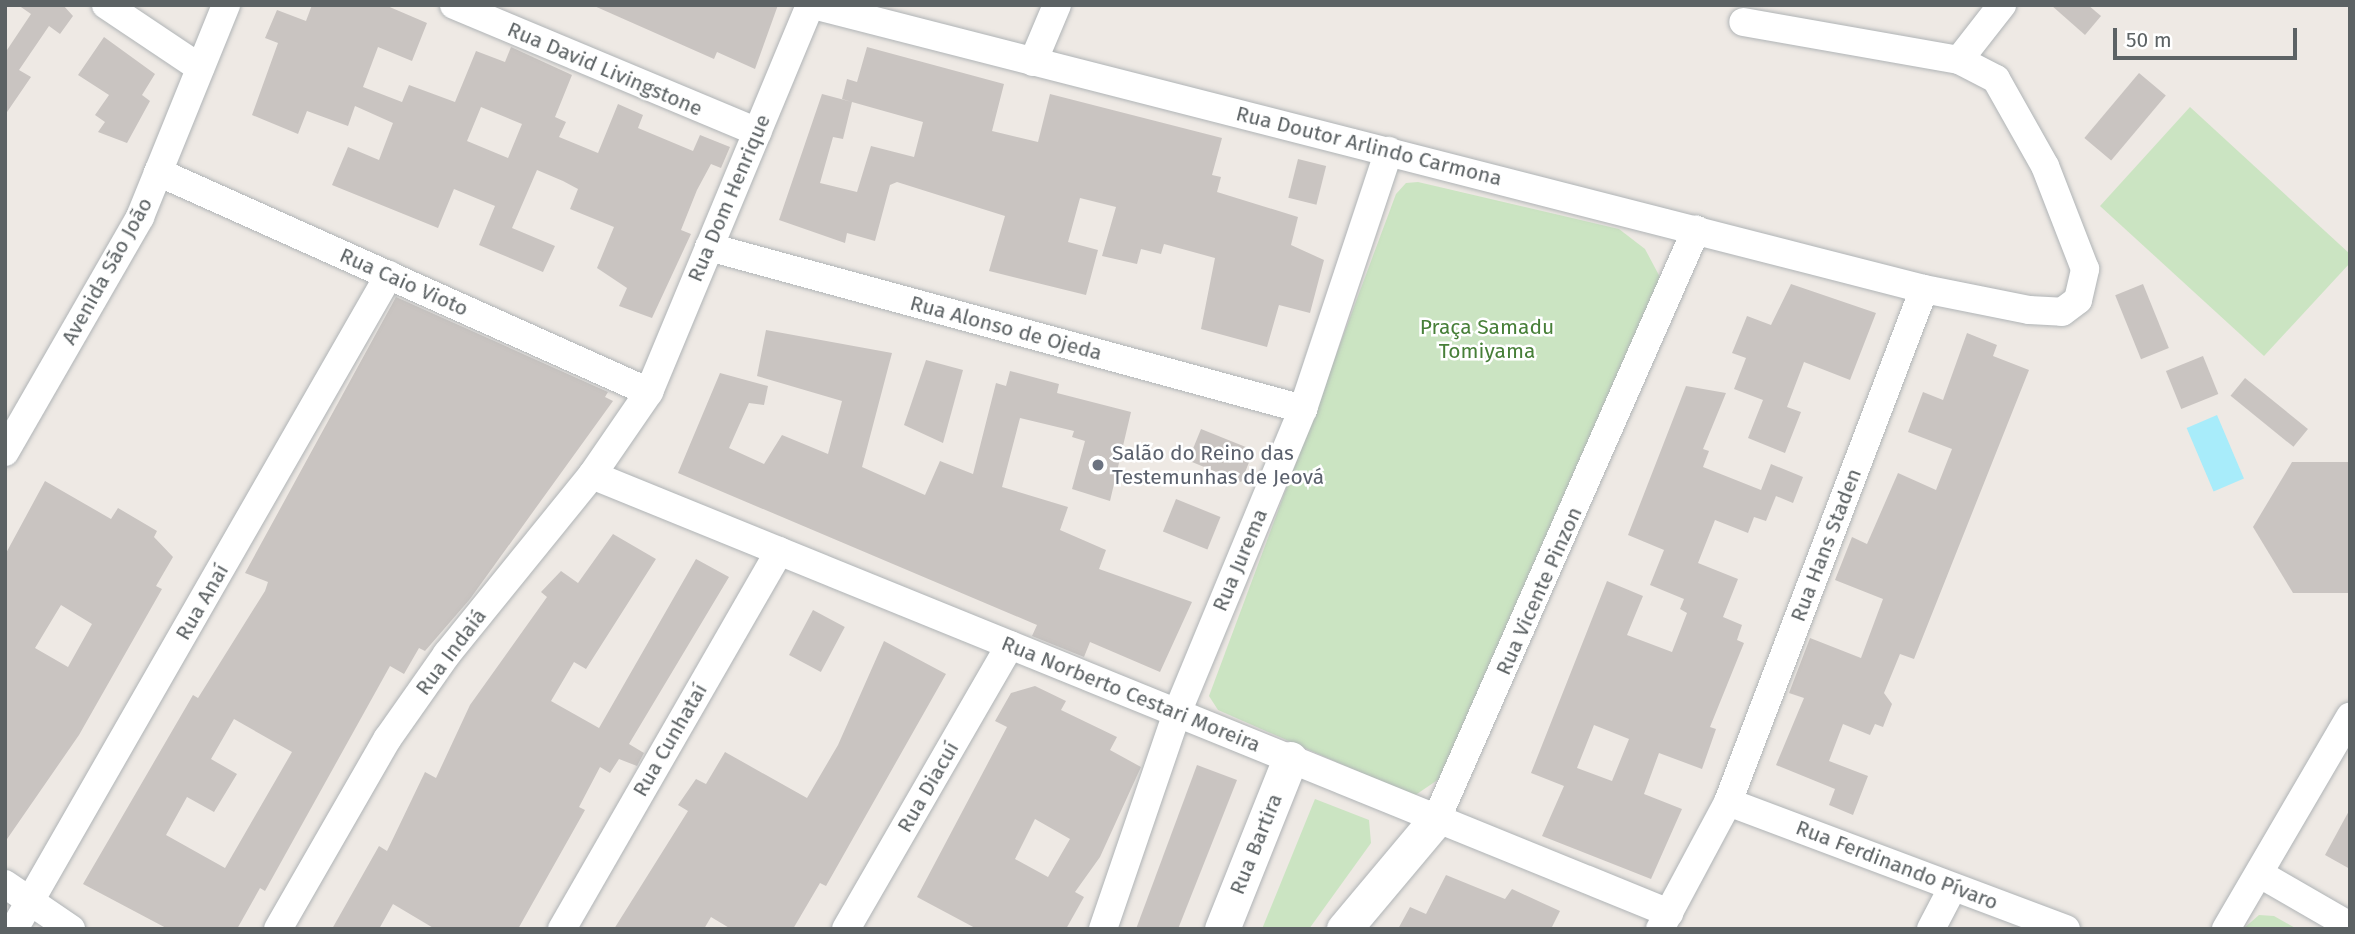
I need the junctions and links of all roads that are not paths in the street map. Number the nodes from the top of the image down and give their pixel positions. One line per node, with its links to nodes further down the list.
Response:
1 (106, 5): 10 (street)
2 (226, 5): 10 (street, Avenida São João)
3 (454, 5): 11 (street, Rua David Livingstone)
4 (812, 5): 9 (street, Rua Doutor Arlindo Carmona); 11 (street, Rua Dom Henrique)
5 (1057, 5): 9 (street)
6 (2002, 5): 8 (street)
7 (1744, 22): 8 (street, Rua Doutor Arlindo Carmona)
8 (1959, 60): 17 (street, Rua Doutor Arlindo Carmona)
9 (1033, 62): 12 (street, Rua Doutor Arlindo Carmona)
10 (200, 68): 13 (street, Avenida São João)
11 (757, 132): 15 (street, Rua Dom Henrique)
12 (1389, 151): 14 (street, Rua Doutor Arlindo Carmona); 19 (street, Rua Jurema)
13 (158, 172): 16 (street, Rua Caio Vioto); 20 (street, Avenida São João)
14 (1696, 230): 17 (street, Rua Doutor Arlindo Carmona); 28 (street, Rua Vicente Pinzon)
15 (709, 247): 18 (street, Rua Dom Henrique); 19 (street, Rua Alonso de Ojeda)
16 (389, 275): 18 (street, Rua Caio Vioto); 32 (street, Rua Anaí)
17 (1924, 289): 27 (street, Rua Hans Staden)
18 (649, 392): 21 (street, Rua Indaiá)
19 (1303, 409): 24 (street, Rua Jurema)
20 (5, 452)
21 (592, 475): 22 (street, Rua Norberto Cestari Moreira); 37 (street, Rua Indaiá)
22 (779, 551): 23 (street, Rua Norberto Cestari Moreira); 38 (street, Rua Cunhataí)
23 (1010, 645): 24 (street, Rua Norberto Cestari Moreira); 39 (street, Rua Diacuí)
24 (1177, 713): 26 (street, Rua Norberto Cestari Moreira); 40 (street, Rua Jurema)
25 (2350, 718): 29 (street)
26 (1290, 759): 28 (street, Rua Norberto Cestari Moreira); 41 (street, Rua Bartira)
27 (1728, 802): 31 (street, Rua Ferdinando Pívaro); 33 (street, Rua Hans Staden)
28 (1437, 818): 33 (street, Rua Norberto Cestari Moreira); 42 (street, Rua Vicente Pinzon)
29 (2260, 874): 34 (street); 45 (street)
30 (5, 884): 32 (street)
31 (1954, 887): 43 (street); 44 (street, Rua Ferdinando Pívaro)
32 (31, 901): 35 (street, Rua Anaí); 36 (street)
33 (1665, 921)
34 (2350, 926)
35 (14, 929)
36 (72, 929)
37 (278, 929)
38 (562, 929)
39 (846, 929)
40 (1103, 929)
41 (1222, 929)
42 (1344, 929)
43 (1931, 929)
44 (2066, 929)
45 (2226, 929)

